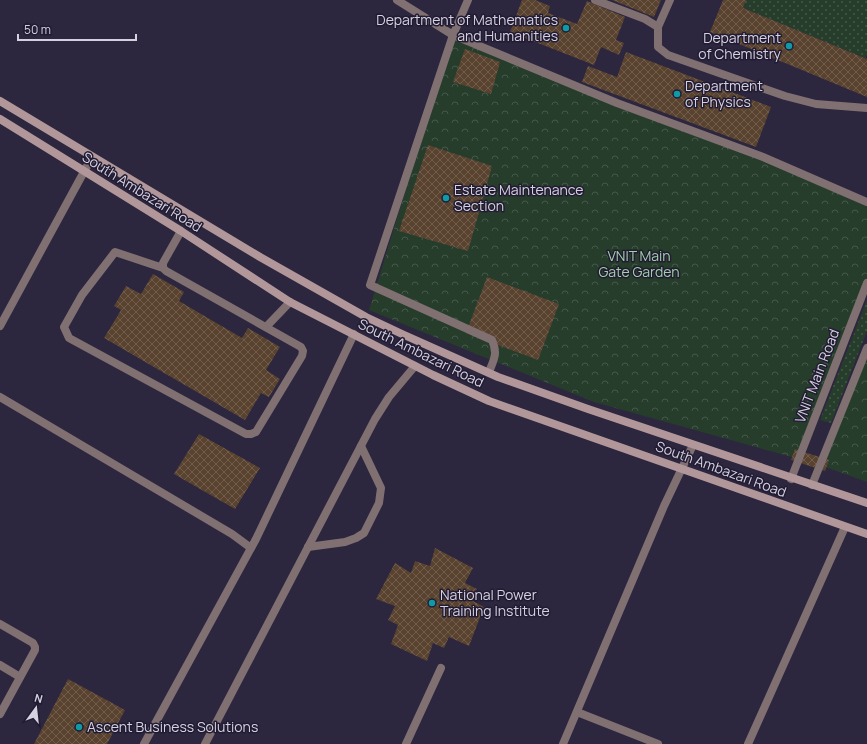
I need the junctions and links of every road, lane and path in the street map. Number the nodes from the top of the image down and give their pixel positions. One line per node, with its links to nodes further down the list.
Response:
1 (397, 0): 6 (street)
2 (468, 0): 6 (street)
3 (670, 0): 5 (street)
4 (600, 1): 5 (street)
5 (658, 27): 8 (street)
6 (453, 35): 12 (street); 22 (street)
7 (0, 101): 10 (main road)
8 (867, 108)
9 (0, 119): 11 (main road, South Ambazari Road)
10 (92, 157): 11 (street); 22 (main road)
11 (84, 172): 13 (main road, South Ambazari Road); 17 (street)
12 (867, 202)
13 (181, 230): 14 (street); 16 (main road, South Ambazari Road)
14 (163, 268): 18 (street); 18 (street)
15 (867, 283): 27 (street, VNIT Main Road)
16 (290, 302): 18 (street); 19 (main road, South Ambazari Road)
17 (0, 326)
18 (266, 327)
19 (354, 334): 21 (main road, South Ambazari Road); 33 (street)
20 (867, 348): 28 (street)
21 (415, 366): 25 (street); 26 (main road, South Ambazari Road)
22 (489, 372): 24 (main road)
23 (0, 397): 33 (street)
24 (693, 445): 26 (street); 27 (main road)
25 (362, 446): 32 (street); 32 (street)
26 (682, 468): 30 (main road, South Ambazari Road); 38 (street)
27 (792, 479): 28 (main road)
28 (812, 485): 29 (main road)
29 (867, 503)
30 (845, 527): 31 (main road, South Ambazari Road); 45 (street)
31 (867, 534)
32 (308, 547): 41 (street)
33 (251, 548): 40 (street)
34 (0, 624): 37 (street)
35 (0, 665): 37 (street)
36 (442, 668): 42 (street)
37 (20, 677): 39 (street)
38 (577, 712): 43 (street); 44 (street)
39 (0, 714)
40 (144, 744)
41 (205, 744)
42 (406, 744)
43 (563, 744)
44 (658, 744)
45 (748, 744)

